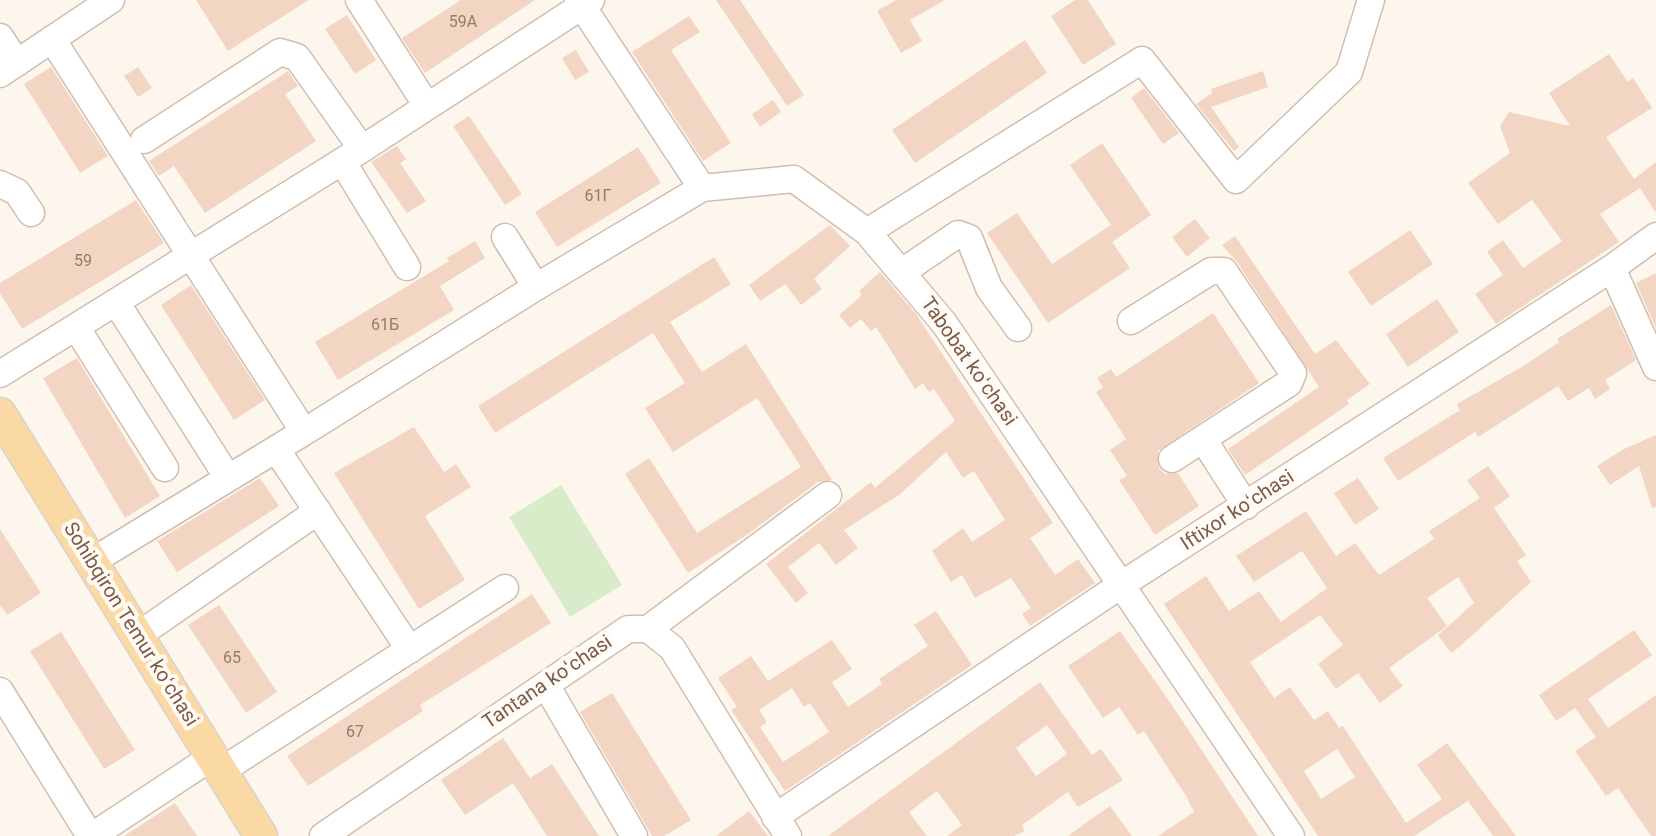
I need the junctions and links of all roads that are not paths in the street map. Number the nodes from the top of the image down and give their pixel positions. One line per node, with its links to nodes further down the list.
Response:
1 (111, 0): 6 (street)
2 (359, 0): 8 (street)
3 (1371, 0): 14 (street)
4 (584, 2): 8 (street); 12 (street)
5 (0, 37): 7 (street)
6 (52, 39): 7 (street); 17 (street)
7 (8, 68)
8 (427, 106): 10 (street)
9 (144, 140): 10 (street)
10 (352, 155): 17 (street); 18 (street)
11 (0, 184): 13 (street)
12 (702, 188): 14 (street, Tabobat koʻchasi); 21 (street)
13 (31, 213)
14 (867, 232): 20 (street, Tabobat koʻchasi)
15 (1656, 236): 19 (street, Iftixor koʻchasi)
16 (505, 237): 21 (street)
17 (192, 255): 22 (street); 29 (street)
18 (407, 267)
19 (1612, 268): 26 (street); 36 (street, Iftixor koʻchasi)
20 (902, 272): 25 (street); 39 (street, Tabobat koʻchasi)
21 (536, 287): 29 (street)
22 (116, 302): 24 (street); 34 (street)
23 (1131, 321): 30 (street)
24 (76, 327): 27 (street); 33 (street)
25 (1018, 328)
26 (1656, 367)
27 (0, 374)
28 (0, 414): 38 (main road, Sohibqiron Temur koʻchasi)
29 (304, 432): 31 (street)
30 (1203, 439): 32 (street); 36 (street)
31 (276, 449): 34 (street); 37 (street)
32 (1172, 459)
33 (165, 468)
34 (228, 478): 38 (street)
35 (828, 495): 41 (street, Tantana koʻchasi)
36 (1246, 506): 39 (street, Iftixor koʻchasi)
37 (318, 511): 42 (street); 43 (street)
38 (91, 562): 42 (main road, Sohibqiron Temur koʻchasi)
39 (1121, 585): 47 (street, Iftixor koʻchasi); 52 (street, Tabobat koʻchasi)
40 (505, 588): 43 (street)
41 (648, 629): 44 (street, Tantana koʻchasi); 47 (street)
42 (137, 636): 46 (main road, Sohibqiron Temur koʻchasi)
43 (410, 650): 46 (street)
44 (546, 685): 50 (street, Tantana koʻchasi); 51 (street)
45 (0, 691): 48 (street)
46 (216, 764): 48 (street); 49 (main road, Sohibqiron Temur koʻchasi)
47 (781, 826)
48 (91, 836)
49 (261, 836)
50 (323, 836)
51 (634, 836)
52 (1291, 836)

